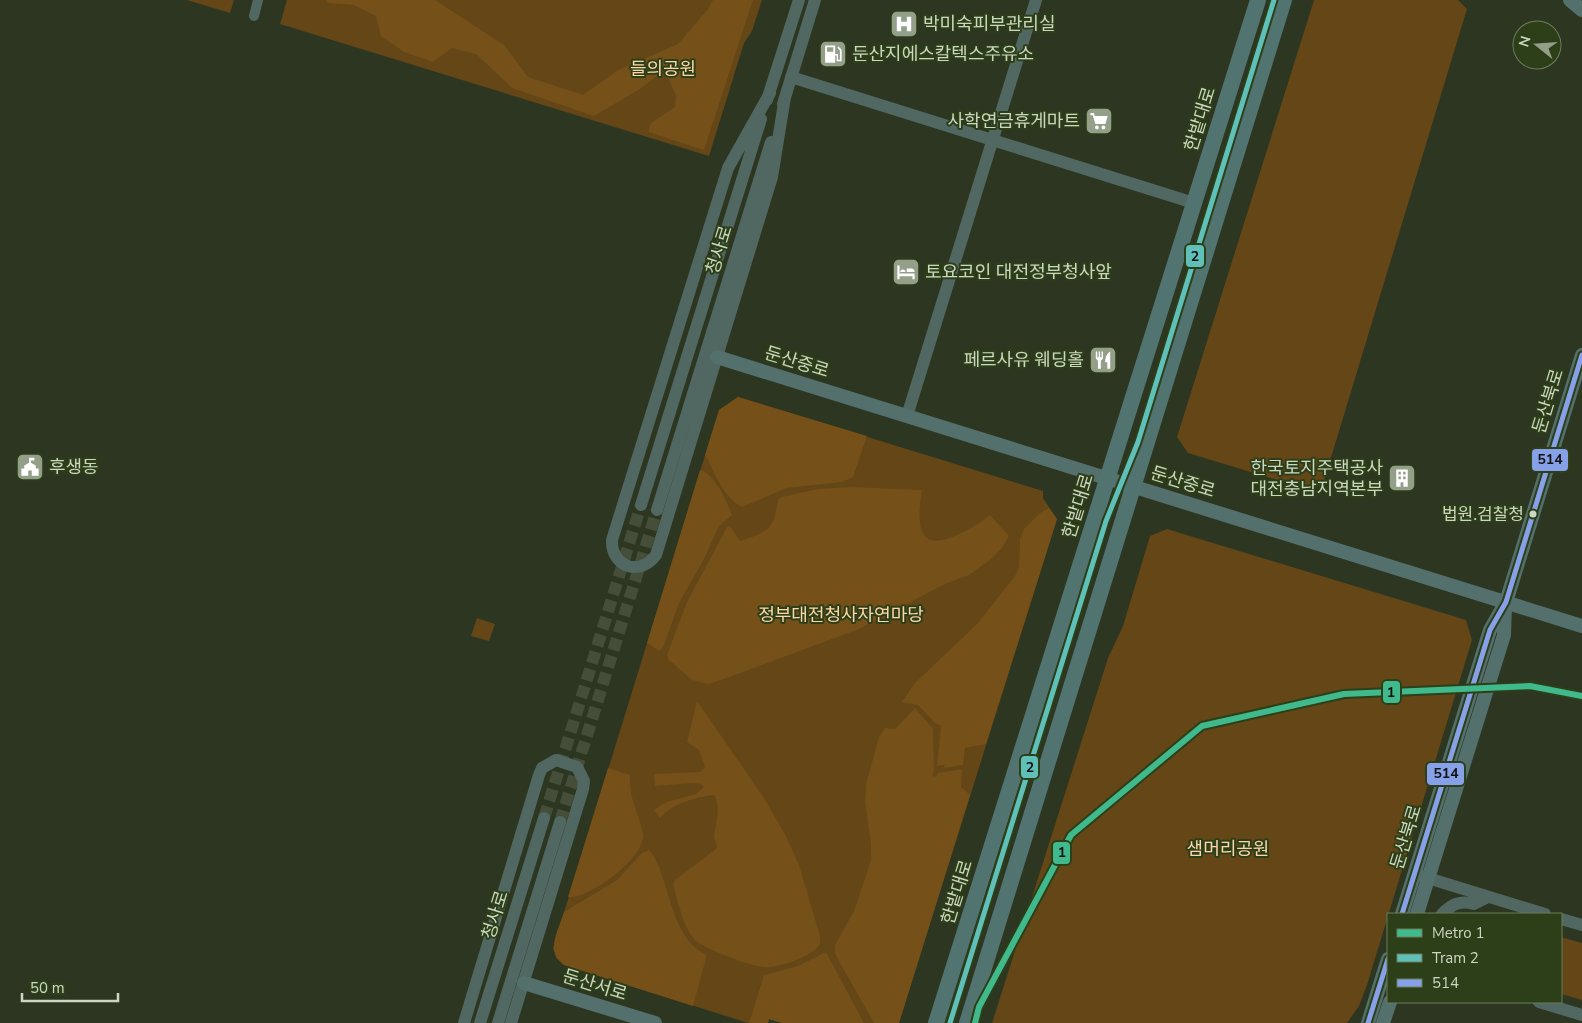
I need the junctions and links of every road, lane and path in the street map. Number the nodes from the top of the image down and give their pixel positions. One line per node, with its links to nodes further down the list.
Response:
1 (258, 0): 9 (street)
2 (798, 0): 11 (street, 청사로)
3 (815, 0): 10 (street, 청사로)
4 (1036, 0): 13 (street)
5 (1258, 0): 14 (main road, 한밭대로)
6 (1284, 0): 19 (main road)
7 (1570, 0): 8 (main road)
8 (1582, 10)
9 (254, 16)
10 (791, 77): 12 (street, 청사로); 13 (street)
11 (770, 93): 16 (street); 20 (street, 청사로)
12 (785, 97): 16 (street); 21 (street, 청사로)
13 (993, 140): 14 (street); 17 (street)
14 (1194, 203): 18 (main road, 한밭대로)
15 (1582, 355): 22 (main road, 둔산북로)
16 (716, 357): 17 (main road, 둔산중로)
17 (907, 416): 18 (main road, 둔산중로)
18 (1108, 478): 19 (main road, 둔산중로); 45 (main road, 한밭대로)
19 (1134, 486): 22 (main road, 둔산중로); 46 (main road)
20 (641, 505)
21 (657, 510)
22 (1506, 602): 23 (main road, 둔산중로); 26 (main road, 둔산북로); 27 (main road, 둔산북로)
23 (1582, 626)
24 (544, 818): 41 (street, 청사로)
25 (560, 822): 42 (street, 청사로)
26 (1414, 874): 27 (street); 29 (main road, 둔산북로)
27 (1428, 878): 28 (street); 30 (main road, 둔산북로)
28 (1488, 897): 31 (street); 32 (street)
29 (1402, 913)
30 (1417, 913)
31 (1443, 913)
32 (1542, 913)
33 (1562, 919): 34 (street)
34 (1582, 925)
35 (1387, 961): 47 (main road)
36 (524, 983): 40 (street); 43 (street); 44 (main road, 둔산서로)
37 (1390, 1003): 48 (main road)
38 (1542, 1003): 39 (street)
39 (1582, 1015)
40 (464, 1023)
41 (480, 1023)
42 (498, 1023)
43 (511, 1023)
44 (655, 1023)
45 (936, 1023)
46 (968, 1023)
47 (1368, 1023)
48 (1383, 1023)

